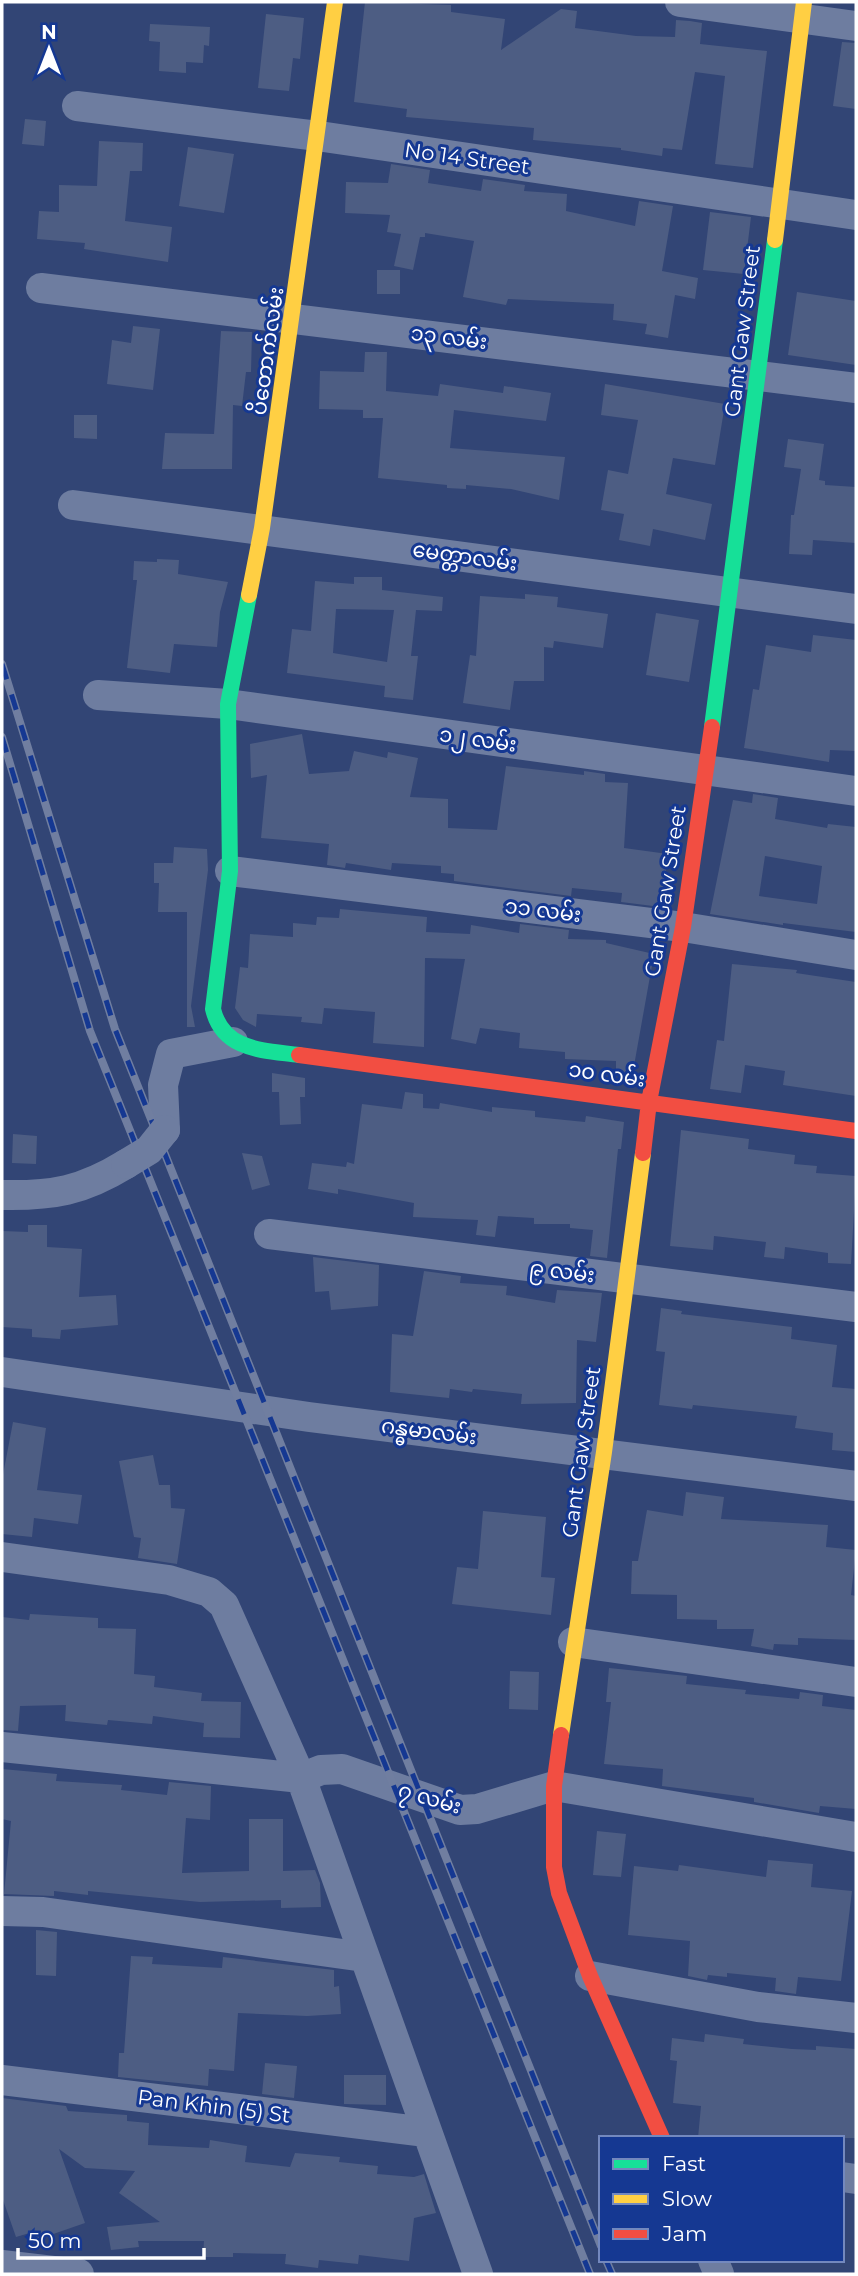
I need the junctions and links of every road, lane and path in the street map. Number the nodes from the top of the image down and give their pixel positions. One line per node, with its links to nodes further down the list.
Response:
1 (335, 2): 6 (street, ပိတောက်လမ်း)
2 (680, 2): 3 (street)
3 (803, 10): 4 (street); 7 (street, Gant Gaw Street)
4 (856, 26)
5 (77, 106): 6 (street, No 14 Street)
6 (318, 136): 7 (street, No 14 Street); 10 (street, ပိတောက်လမ်း)
7 (779, 204): 8 (street, No 14 Street); 11 (street, Gant Gaw Street)
8 (856, 215)
9 (41, 288): 10 (street, ၁၃ လမ်း)
10 (293, 318): 11 (street, ၁၃ လမ်း); 14 (street, ပိတောက်လမ်း)
11 (757, 375): 12 (street, ၁၃ လမ်း); 15 (street, Gant Gaw Street)
12 (856, 388)
13 (73, 505): 14 (street, မေတ္တာလမ်း)
14 (262, 528): 15 (street, မေတ္တာလမ်း); 18 (street, ပိတောက်လမ်း)
15 (732, 593): 16 (street, မေတ္တာလမ်း); 19 (street, Gant Gaw Street)
16 (856, 609)
17 (98, 695): 18 (street, ၁၂ လမ်း)
18 (228, 704): 19 (street, ၁၂ လမ်း); 21 (street, ပိတောက်လမ်း)
19 (706, 771): 20 (street, ၁၂ လမ်း); 22 (street, Gant Gaw Street)
20 (856, 791)
21 (230, 871): 22 (street, ၁၁ လမ်း); 24 (street, ပိတောက်လမ်း)
22 (682, 928): 23 (street, ၁၁ လမ်း); 25 (street, Gant Gaw Street)
23 (856, 955)
24 (233, 1042): 25 (street, ၁၀ လမ်း); 27 (street, bridge)
25 (649, 1102): 26 (street, ၁၀ လမ်း); 29 (street, Gant Gaw Street)
26 (856, 1131)
27 (2, 1195)
28 (269, 1234): 29 (street, ၉ လမ်း)
29 (625, 1279): 30 (street, ၉ လမ်း); 32 (street, Gant Gaw Street)
30 (856, 1307)
31 (2, 1372): 32 (street, ဂန္ဓမာလမ်း)
32 (604, 1452): 33 (street, ဂန္ဓမာလမ်း); 35 (street, Gant Gaw Street)
33 (856, 1486)
34 (2, 1557): 38 (street)
35 (572, 1643): 36 (street); 39 (street, Gant Gaw Street)
36 (856, 1682)
37 (2, 1747): 38 (street, ၇ လမ်း)
38 (301, 1778): 39 (street, ၇ လမ်း); 42 (street)
39 (554, 1786): 40 (street, ၇ လမ်း); 43 (street, Gant Gaw Street)
40 (856, 1838)
41 (2, 1911): 42 (street)
42 (364, 1957): 46 (street)
43 (590, 1976): 44 (street); 47 (street, Gant Gaw Street)
44 (856, 2018)
45 (2, 2080): 46 (street, Pan Khin (5) St)
46 (426, 2132): 50 (street)
47 (661, 2136)
48 (2, 2264): 49 (street)
49 (79, 2274)
50 (478, 2274)

